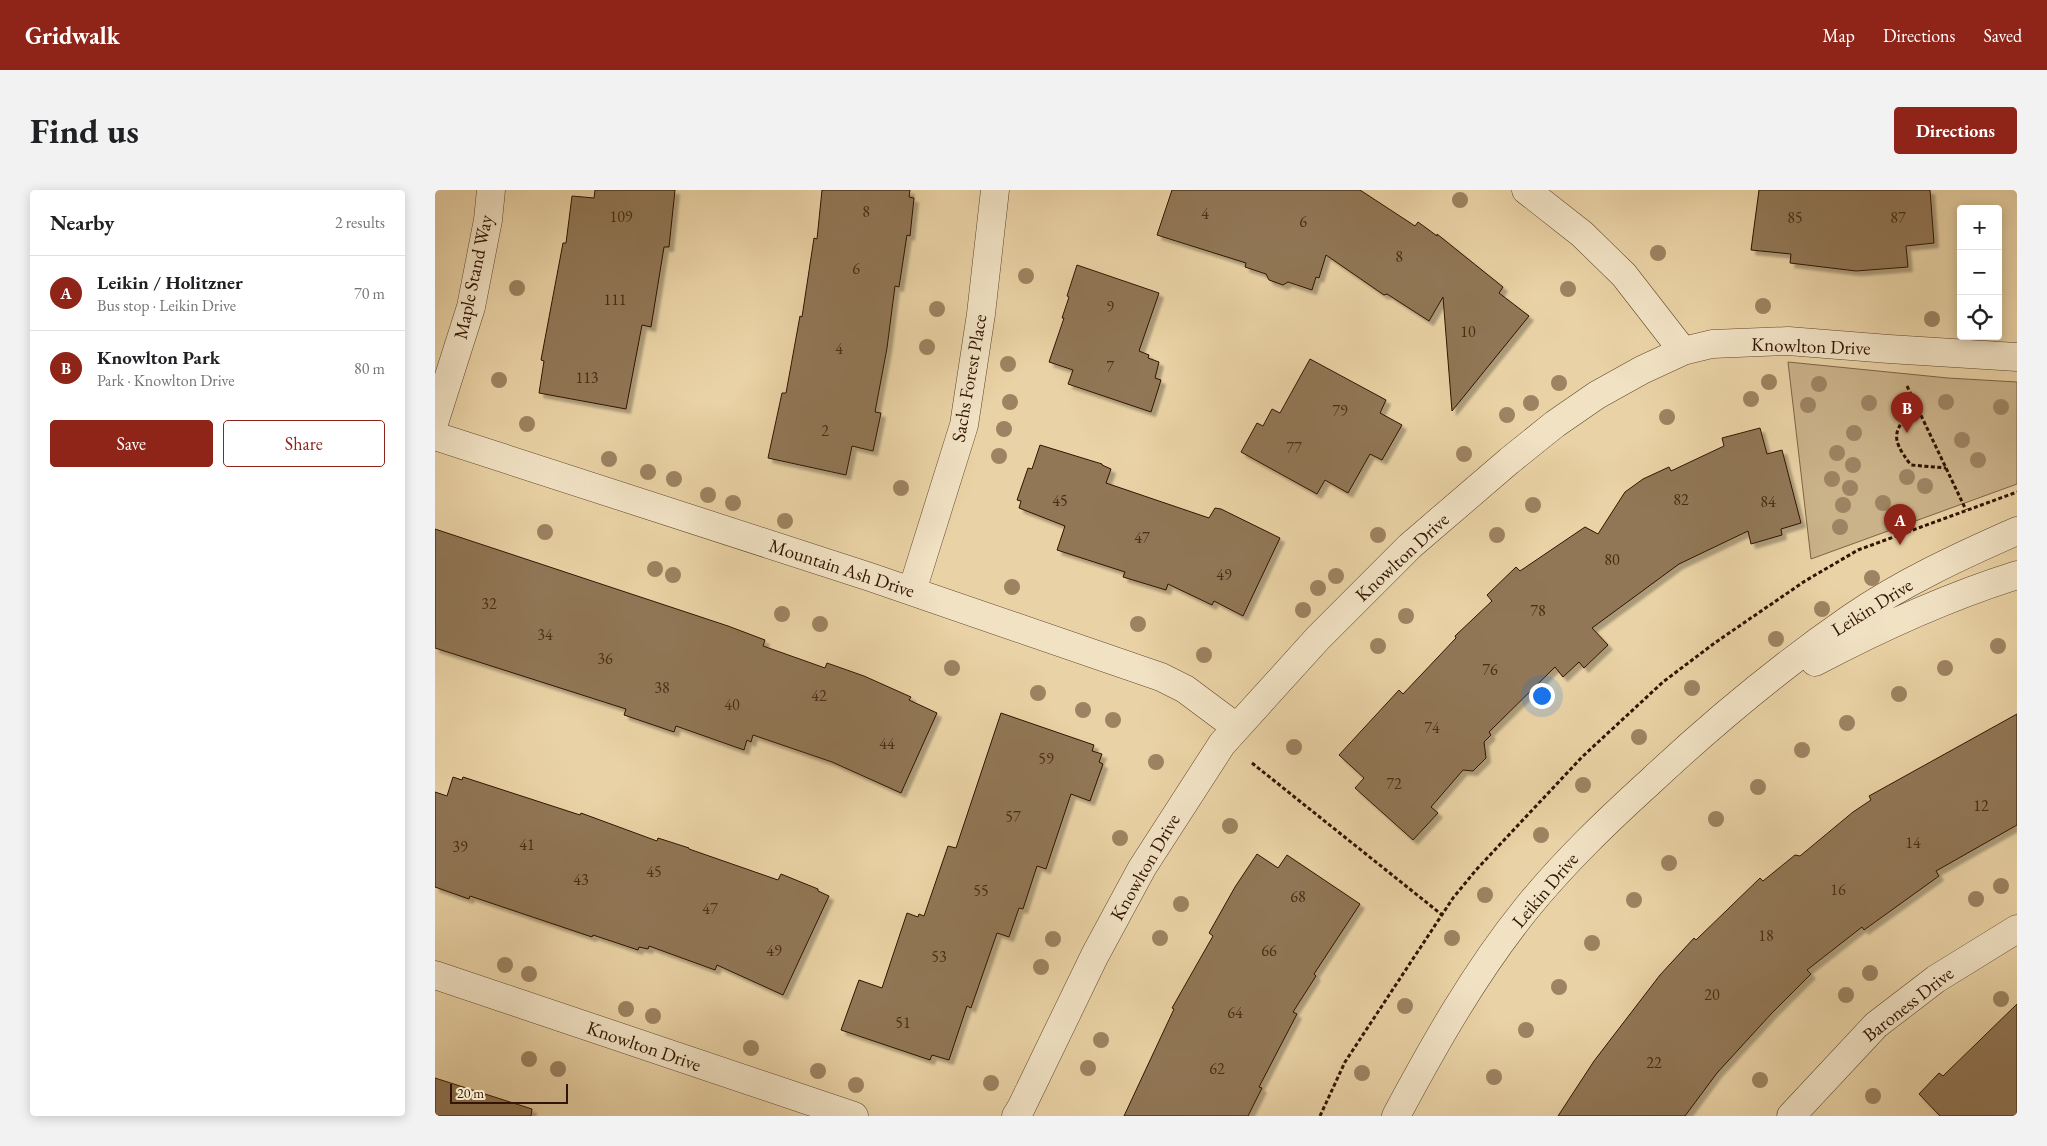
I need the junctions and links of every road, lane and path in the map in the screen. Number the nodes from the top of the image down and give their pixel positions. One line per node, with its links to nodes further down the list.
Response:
1 (491, 190): 8 (street, Maple Stand Way)
2 (995, 190): 14 (street, Sachs Forest Place)
3 (1526, 190): 5 (street)
4 (1889, 349): 5 (street, Knowlton Drive); 6 (street, Knowlton Drive); 7 (path)
5 (1683, 351): 16 (street, Knowlton Drive)
6 (2017, 357)
7 (1915, 403): 10 (path); 10 (path)
8 (435, 420)
9 (435, 436): 14 (street, Mountain Ash Drive)
10 (1947, 468): 11 (path)
11 (1966, 510)
12 (2017, 531): 15 (street, Leikin Drive)
13 (2017, 575): 15 (street, Leikin Drive)
14 (912, 591): 16 (street, Mountain Ash Drive)
15 (1739, 703): 22 (street, Leikin Drive)
16 (1229, 736): 17 (path); 21 (street, Knowlton Drive)
17 (1441, 914)
18 (2017, 929): 23 (street, Baroness Drive)
19 (435, 976): 20 (street, Knowlton Drive)
20 (854, 1116)
21 (1016, 1116)
22 (1396, 1116)
23 (1791, 1116)

